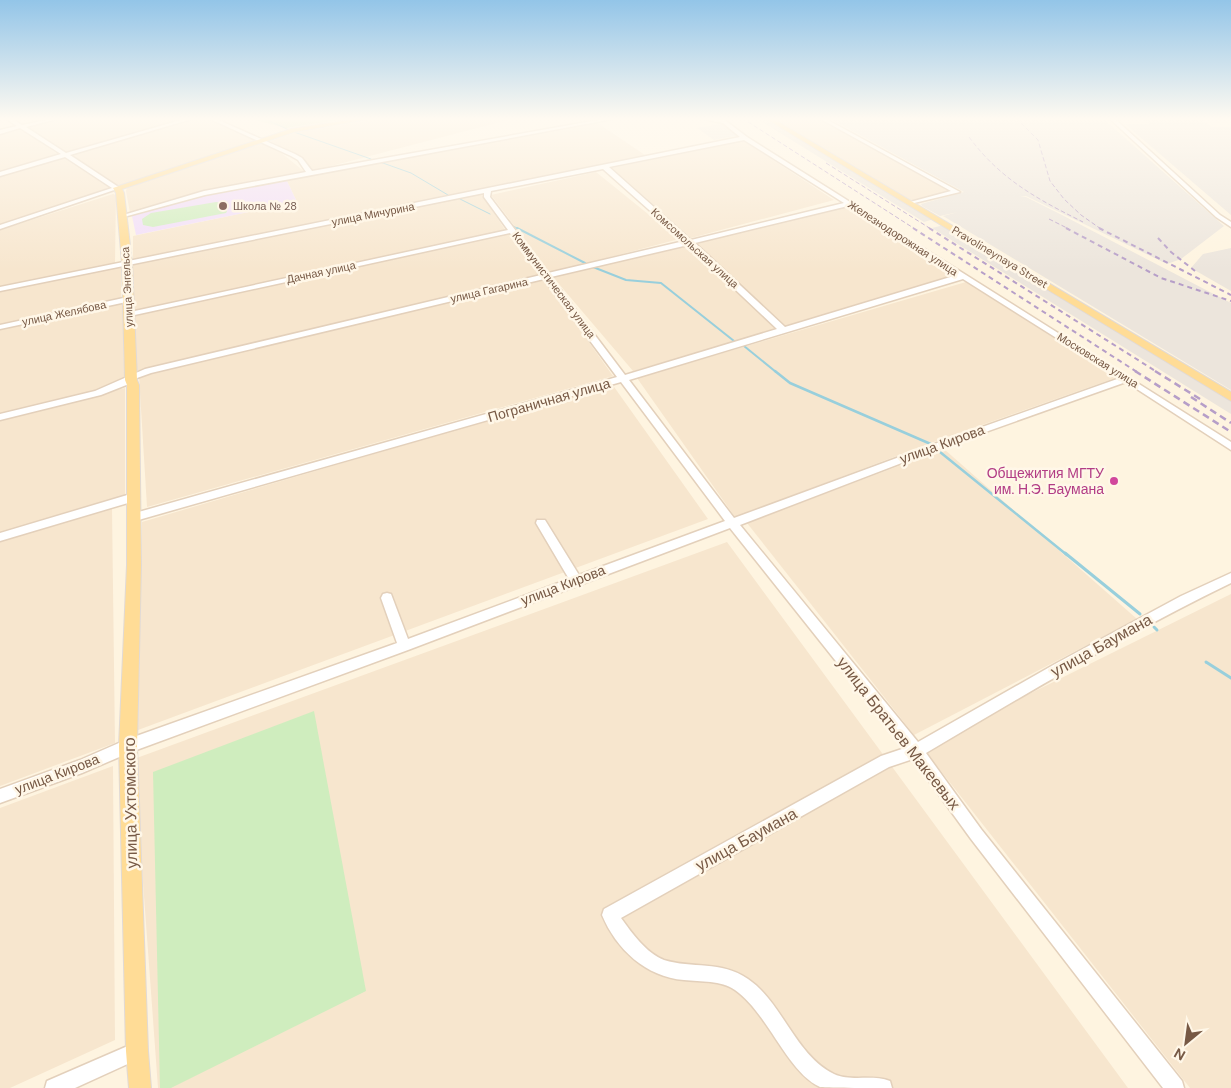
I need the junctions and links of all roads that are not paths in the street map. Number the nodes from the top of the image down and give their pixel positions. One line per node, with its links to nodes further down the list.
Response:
1 (18, 169): 13 (street)
2 (87, 169): 14 (street)
3 (175, 169): 14 (main road)
4 (307, 169): 12 (street)
5 (333, 169): 12 (street)
6 (596, 169): 15 (street, улица Мичурина)
7 (607, 169): 22 (street, Комсомольская улица)
8 (795, 169): 17 (street, Железнодорожная улица)
9 (854, 169): 16 (main road, Pravolineynaya Street)
10 (914, 169): 16 (street)
11 (1167, 169): 19 (street)
12 (310, 173): 18 (street)
13 (0, 174)
14 (117, 188): 18 (main road, улица Энгельса); 20 (street)
15 (488, 191): 21 (street, Коммунистическая улица); 23 (street, улица Мичурина)
16 (912, 203): 34 (main road, Pravolineynaya Street)
17 (849, 204): 22 (street, улица Гагарина); 25 (street, Железнодорожная улица)
18 (122, 217): 23 (main road, улица Энгельса)
19 (1231, 224)
20 (0, 227)
21 (512, 231): 24 (street, Коммунистическая улица); 28 (street, Дачная улица)
22 (687, 241): 24 (street, улица Гагарина); 30 (street, Комсомольская улица)
23 (128, 262): 26 (street, улица Мичурина); 27 (main road, улица Энгельса)
24 (547, 276): 31 (street, Коммунистическая улица); 33 (street, улица Гагарина)
25 (963, 276): 30 (street, Пограничная улица); 32 (street, Московская улица)
26 (0, 289)
27 (128, 299): 28 (main road, улица Энгельса); 29 (street, улица Желябова)
28 (130, 314): 33 (main road, улица Энгельса)
29 (0, 327)
30 (784, 331): 31 (street, Пограничная улица)
31 (625, 378): 38 (street, Пограничная улица); 40 (street, улица Братьев Макеевых)
32 (1127, 379): 36 (street, Московская улица); 40 (street, улица Кирова)
33 (131, 380): 35 (street, улица Гагарина); 37 (main road, улица Энгельса)
34 (1231, 397)
35 (0, 417)
36 (1231, 447)
37 (134, 497): 38 (main road, улица Энгельса); 41 (street)
38 (135, 517): 46 (main road, улица Ухтомского)
39 (541, 523): 43 (street)
40 (733, 524): 43 (street, улица Кирова); 47 (street, улица Братьев Макеевых)
41 (0, 537)
42 (1231, 578): 47 (street, улица Баумана)
43 (576, 580): 45 (street, улица Кирова)
44 (387, 598): 45 (street)
45 (404, 646): 46 (street, улица Кирова)
46 (128, 746): 48 (street, улица Кирова); 49 (main road, улица Ухтомского)
47 (916, 751): 52 (street, улица Баумана); 53 (street, улица Братьев Макеевых)
48 (0, 796)
49 (137, 1050): 50 (street); 51 (main road, улица Ухтомского)
50 (54, 1088)
51 (140, 1088)
52 (883, 1088)
53 (1174, 1088)

